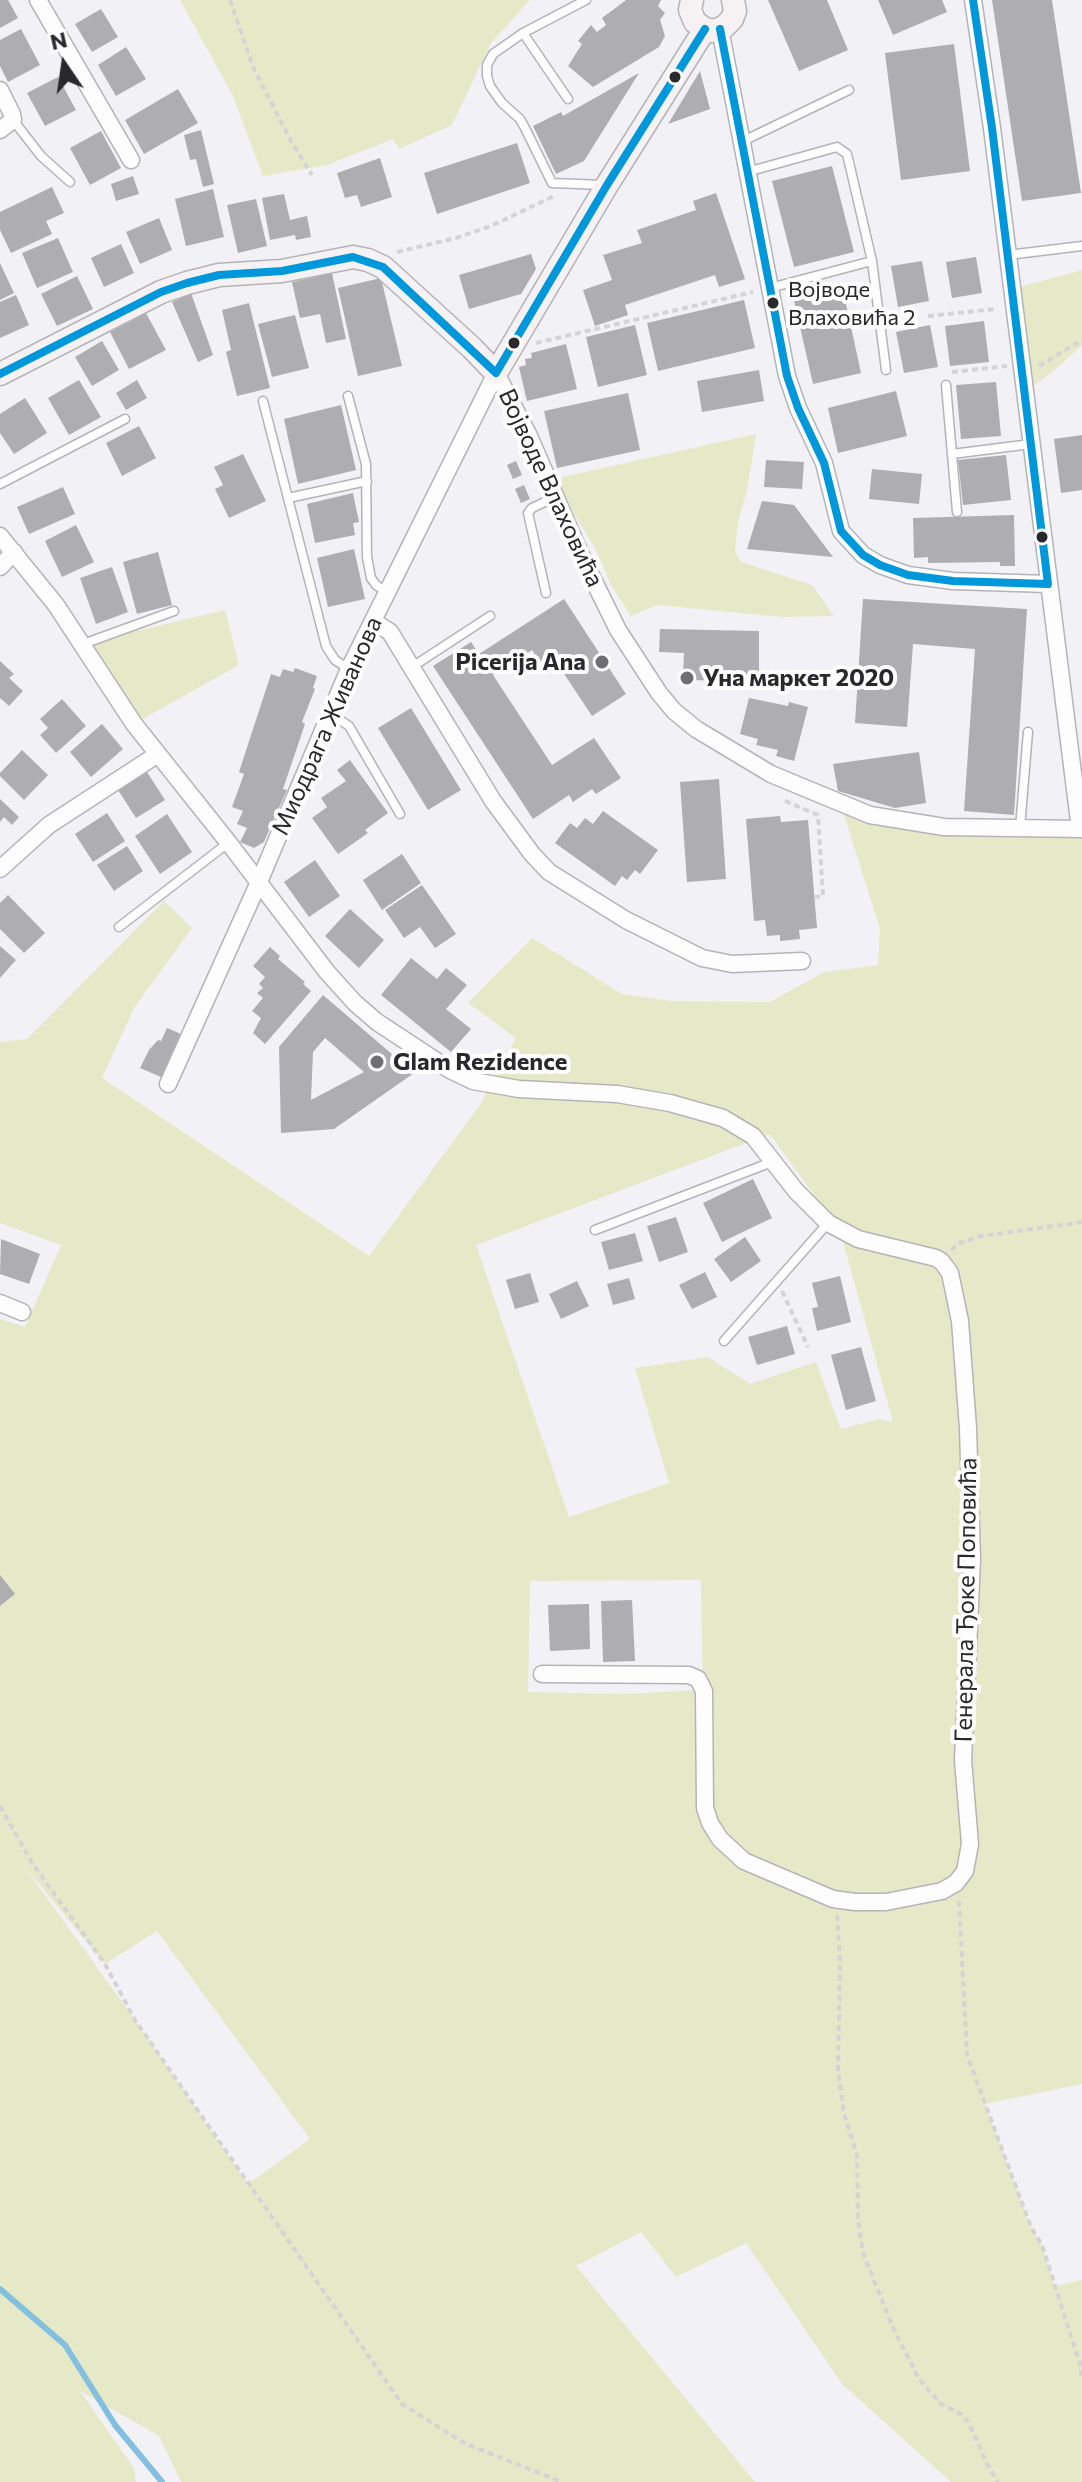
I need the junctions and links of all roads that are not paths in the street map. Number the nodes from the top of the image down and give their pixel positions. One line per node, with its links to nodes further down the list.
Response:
1 (38, 0): 13 (street)
2 (586, 0): 7 (lane)
3 (692, 0): 6 (street)
4 (733, 0): 6 (street)
5 (973, 0): 18 (street)
6 (713, 29): 12 (street); 16 (street)
7 (523, 33): 10 (lane); 16 (lane)
8 (0, 90): 11 (street)
9 (849, 90): 12 (lane)
10 (568, 99)
11 (6, 125): 15 (lane)
12 (741, 143): 14 (street)
13 (131, 160)
14 (747, 172): 19 (lane); 20 (street)
15 (70, 182)
16 (607, 185): 22 (street)
17 (1082, 246): 18 (lane)
18 (1008, 255): 28 (street)
19 (872, 261): 20 (lane); 21 (lane)
20 (769, 288): 38 (street)
21 (886, 370)
22 (496, 373): 23 (street, Војводе Влаховића); 32 (street, Војводе Влаховића); 39 (street, Миодрага Живанова)
23 (0, 374)
24 (946, 385): 29 (lane)
25 (348, 396): 30 (lane)
26 (263, 401): 33 (lane)
27 (125, 419): 31 (lane)
28 (1031, 444): 29 (lane); 38 (street)
29 (952, 454): 34 (lane)
30 (367, 481): 33 (lane); 39 (lane)
31 (0, 484)
32 (555, 497): 40 (lane); 51 (street, Војводе Влаховића)
33 (288, 498): 46 (lane)
34 (957, 512)
35 (0, 536): 36 (street)
36 (14, 552): 37 (street); 44 (street)
37 (0, 567)
38 (1048, 584): 52 (street)
39 (386, 592): 43 (street, Миодрага Живанова)
40 (546, 593)
41 (174, 611): 44 (lane)
42 (490, 616): 45 (lane)
43 (373, 621): 45 (street); 46 (street, Миодрага Живанова)
44 (82, 644): 49 (street)
45 (411, 667): 57 (street)
46 (349, 669): 47 (street, Миодрага Живанова)
47 (331, 714): 50 (lane); 55 (street, Миодрага Живанова)
48 (1028, 732): 51 (lane)
49 (158, 754): 53 (street); 54 (street)
50 (400, 814)
51 (1020, 829): 52 (street, Војводе Влаховића)
52 (1081, 829)
53 (228, 842): 55 (street); 56 (lane)
54 (0, 869)
55 (259, 882): 58 (street, Миодрага Живанова); 59 (street)
56 (119, 927)
57 (802, 961)
58 (168, 1084)
59 (773, 1161): 60 (street); 61 (lane)
60 (828, 1223): 64 (lane); 65 (street, Генерала Ђоке Поповића)
61 (595, 1230)
62 (0, 1303): 63 (street)
63 (22, 1312)
64 (724, 1341)
65 (542, 1674)

